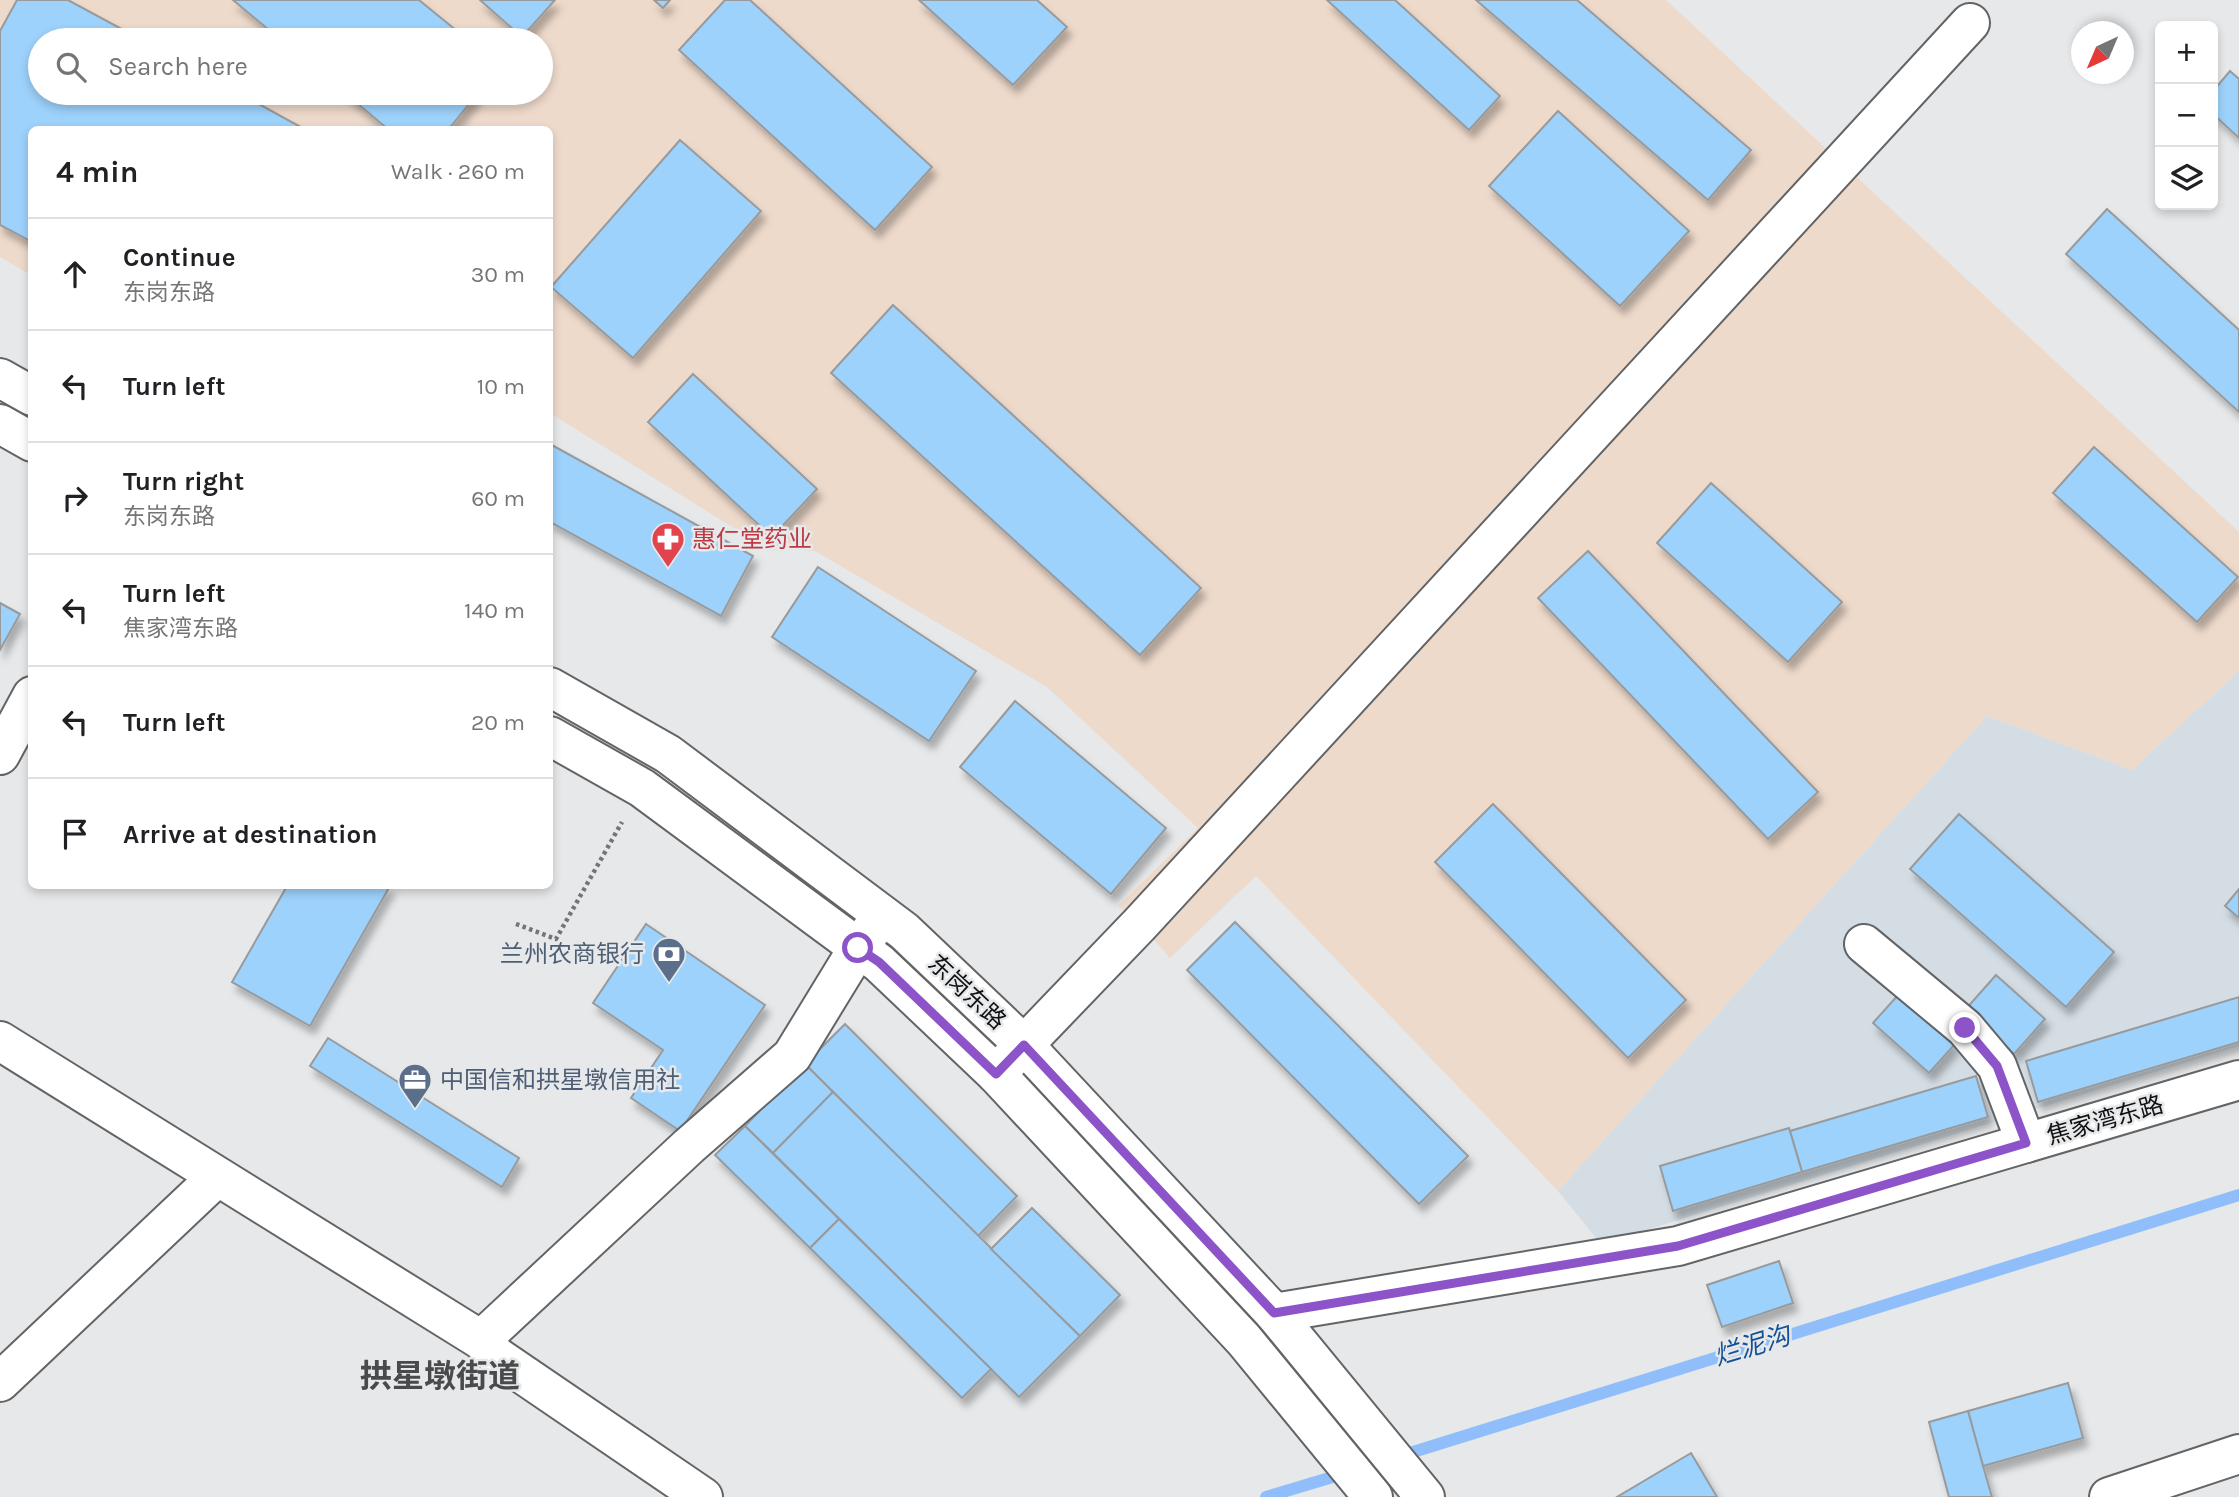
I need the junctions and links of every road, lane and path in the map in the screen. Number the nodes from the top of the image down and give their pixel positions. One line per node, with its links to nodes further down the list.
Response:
1 (1970, 23): 16 (street)
2 (0, 378): 3 (street)
3 (28, 394)
4 (0, 424): 5 (street)
5 (28, 440)
6 (553, 689): 11 (street, 东岗东路)
7 (28, 703): 9 (street)
8 (553, 738): 10 (street, 东岗东路)
9 (0, 755)
10 (642, 788): 12 (path); 14 (street, 东岗东路)
11 (882, 916): 14 (street); 16 (street, 东岗东路)
12 (516, 924)
13 (1864, 944): 19 (street)
14 (858, 948): 17 (street, 东岗东路); 22 (street)
15 (0, 1041): 20 (street)
16 (1024, 1045): 17 (street); 21 (street, 东岗东路)
17 (996, 1074): 26 (street, 东岗东路)
18 (2239, 1080): 19 (street, 焦家湾东路)
19 (2026, 1143): 21 (street, 焦家湾东路)
20 (217, 1177): 22 (street); 23 (street)
21 (1274, 1313): 27 (street, 东岗东路)
22 (481, 1340): 25 (street)
23 (0, 1382)
24 (2239, 1454): 28 (street)
25 (703, 1497)
26 (1373, 1497)
27 (1425, 1497)
28 (2109, 1497)

